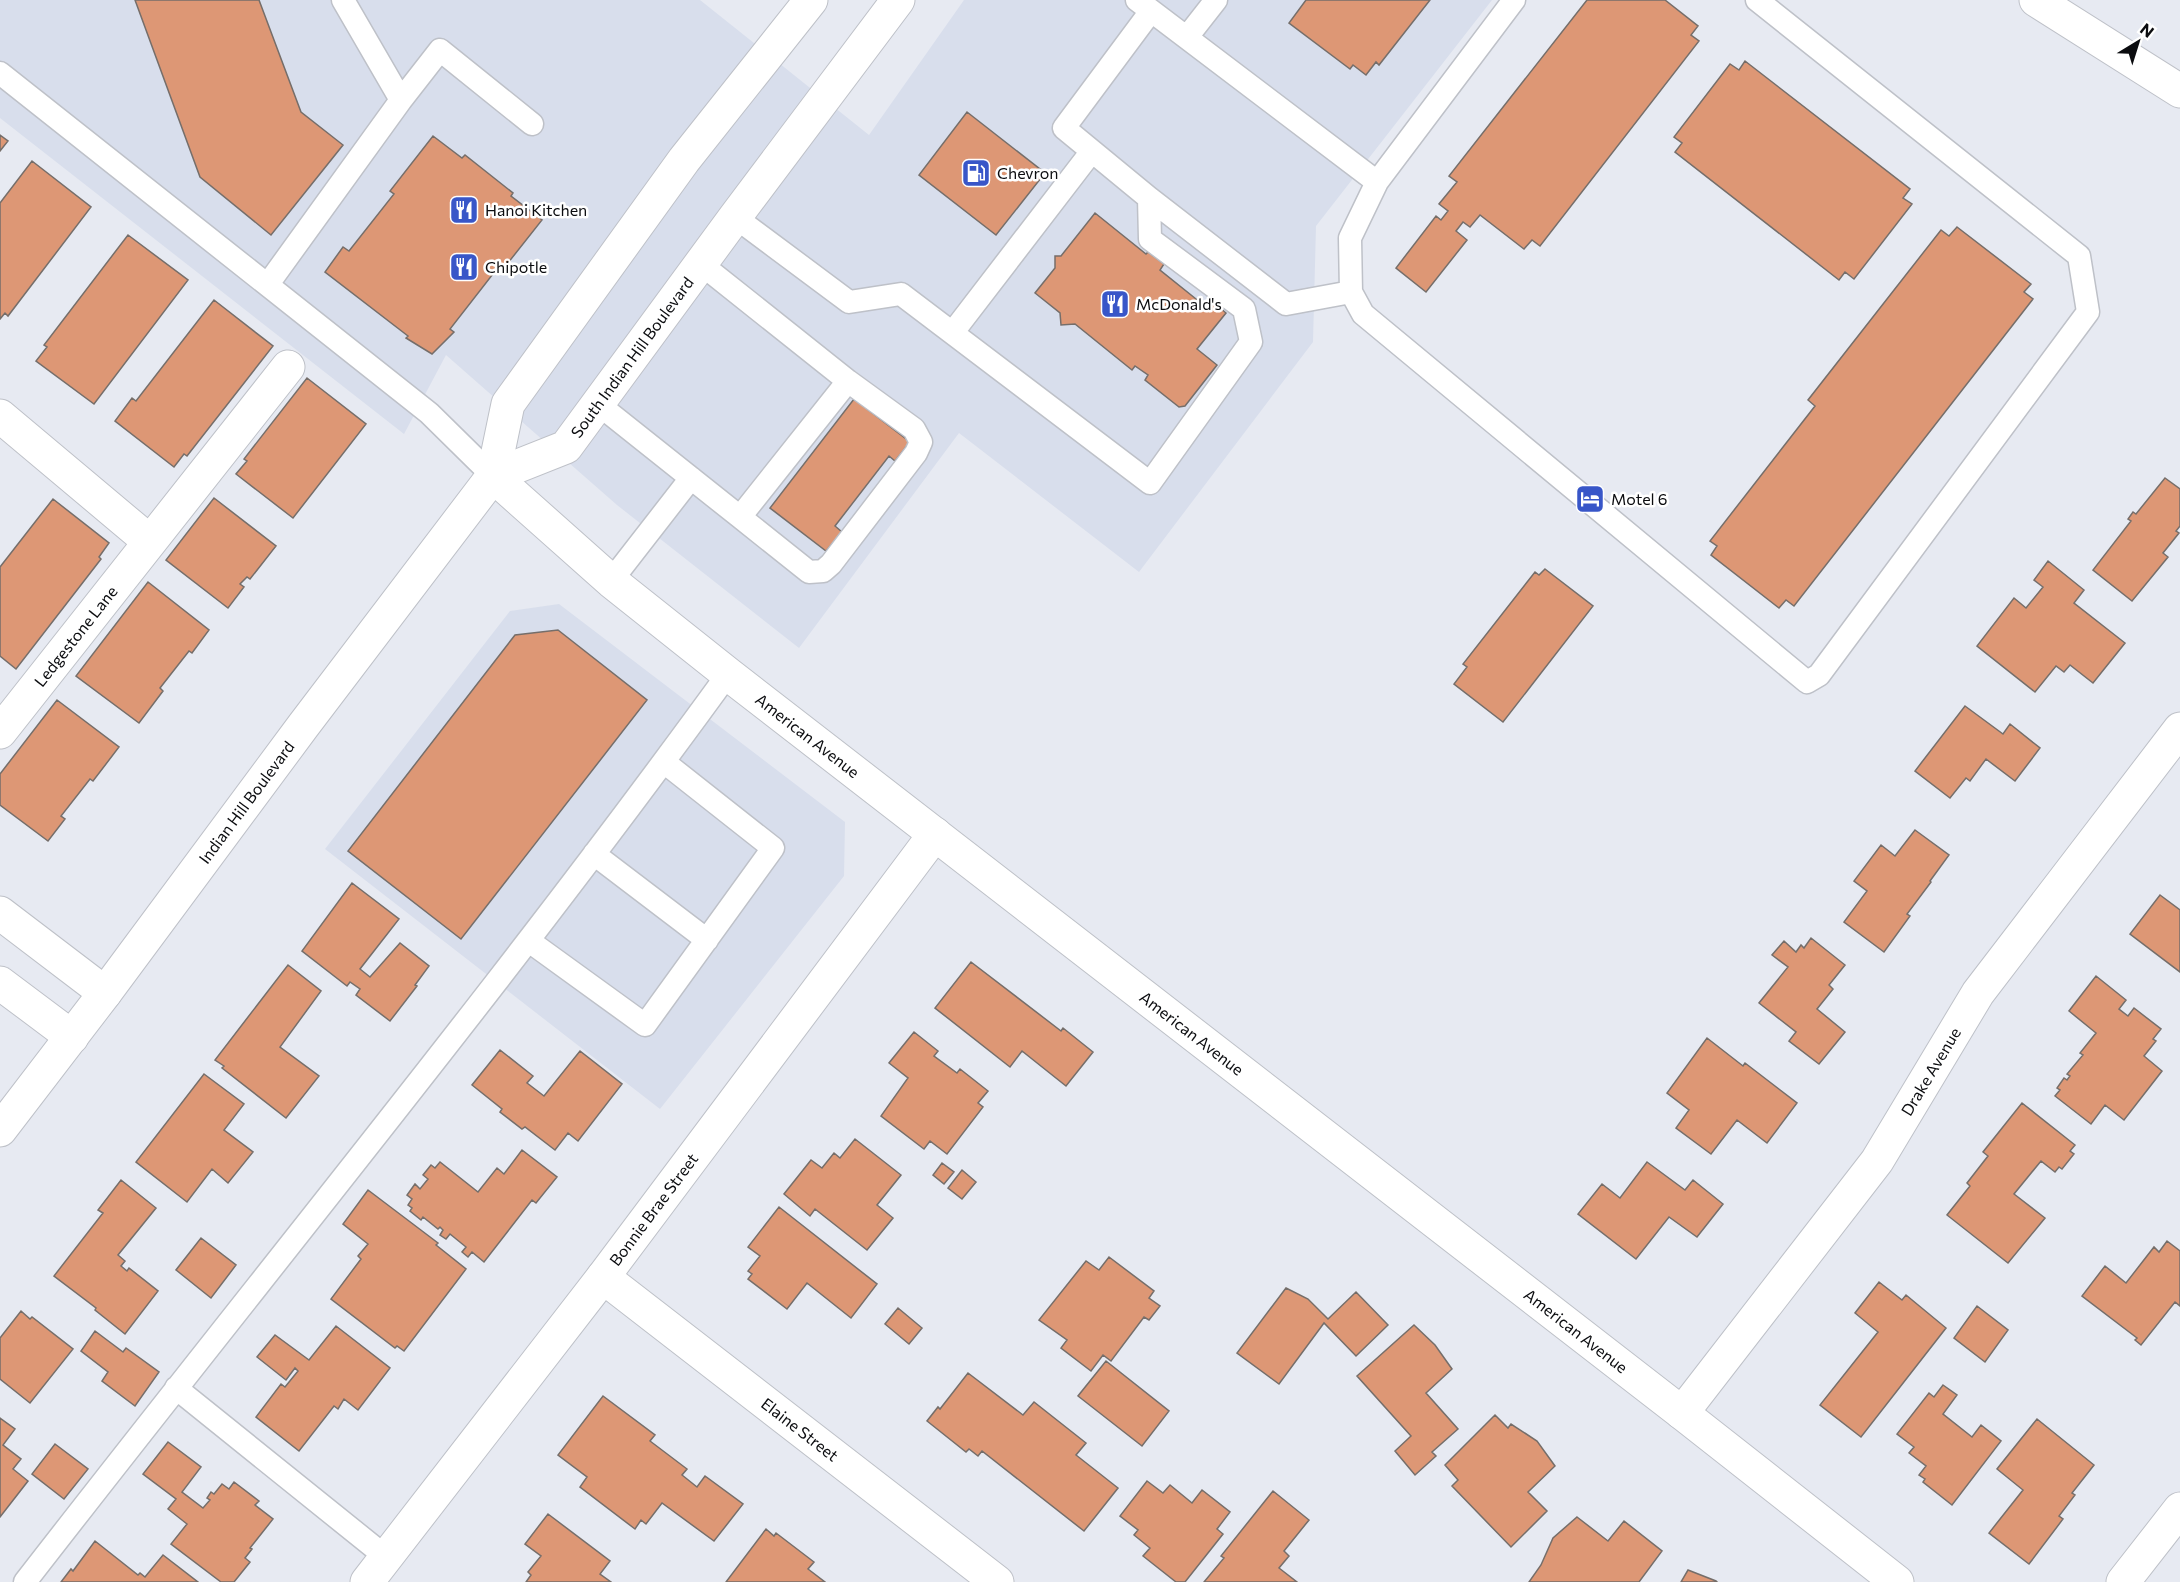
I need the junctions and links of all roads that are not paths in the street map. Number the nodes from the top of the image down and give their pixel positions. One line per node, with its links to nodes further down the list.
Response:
1 (343, 0): 12 (lane)
2 (811, 0): 26 (main road)
3 (898, 0): 17 (main road, South Indian Hill Boulevard)
4 (1216, 0): 9 (lane)
5 (1514, 0): 15 (lane)
6 (1757, 0): 20 (lane)
7 (2036, 0): 11 (main road)
8 (1144, 5): 9 (lane); 14 (lane)
9 (1186, 38): 15 (lane)
10 (0, 73): 19 (lane)
11 (2180, 91)
12 (401, 100): 13 (lane); 19 (lane)
13 (532, 124)
14 (1092, 151): 16 (lane); 21 (lane)
15 (1377, 182): 20 (lane)
16 (1149, 198): 20 (lane); 21 (lane)
17 (735, 217): 18 (main road, South Indian Hill Boulevard); 21 (lane)
18 (701, 264): 23 (lane); 24 (main road, South Indian Hill Boulevard)
19 (268, 284): 26 (lane)
20 (1351, 292)
21 (953, 332)
22 (288, 367): 29 (main road, Ledgestone Lane)
23 (848, 381): 28 (lane); 28 (lane)
24 (598, 404): 26 (main road, South Indian Hill Boulevard); 27 (lane)
25 (0, 416): 29 (main road)
26 (493, 476): 30 (main road, American Avenue); 41 (main road, Indian Hill Boulevard)
27 (691, 478): 28 (lane); 30 (lane)
28 (740, 517)
29 (149, 541): 33 (main road, Ledgestone Lane)
30 (611, 581): 31 (main road, American Avenue)
31 (728, 674): 34 (lane); 35 (main road, American Avenue)
32 (2180, 729): 46 (main road, Drake Avenue)
33 (0, 732)
34 (664, 762): 36 (lane); 38 (lane)
35 (935, 834): 44 (main road, Bonnie Brae Street); 46 (main road, American Avenue)
36 (594, 854): 38 (lane); 39 (lane)
37 (0, 913): 41 (main road)
38 (707, 940): 39 (lane)
39 (529, 941): 45 (lane)
40 (0, 983): 42 (main road)
41 (105, 993): 42 (main road, Indian Hill Boulevard)
42 (72, 1037): 43 (main road, Indian Hill Boulevard)
43 (0, 1130)
44 (603, 1277): 48 (main road, Bonnie Brae Street); 51 (main road, Elaine Street)
45 (176, 1388): 48 (lane); 49 (lane)
46 (1682, 1413): 52 (main road, American Avenue)
47 (2180, 1509): 53 (main road)
48 (386, 1557): 50 (main road, Bonnie Brae Street)
49 (25, 1582)
50 (367, 1582)
51 (997, 1582)
52 (1897, 1582)
53 (2123, 1582)

